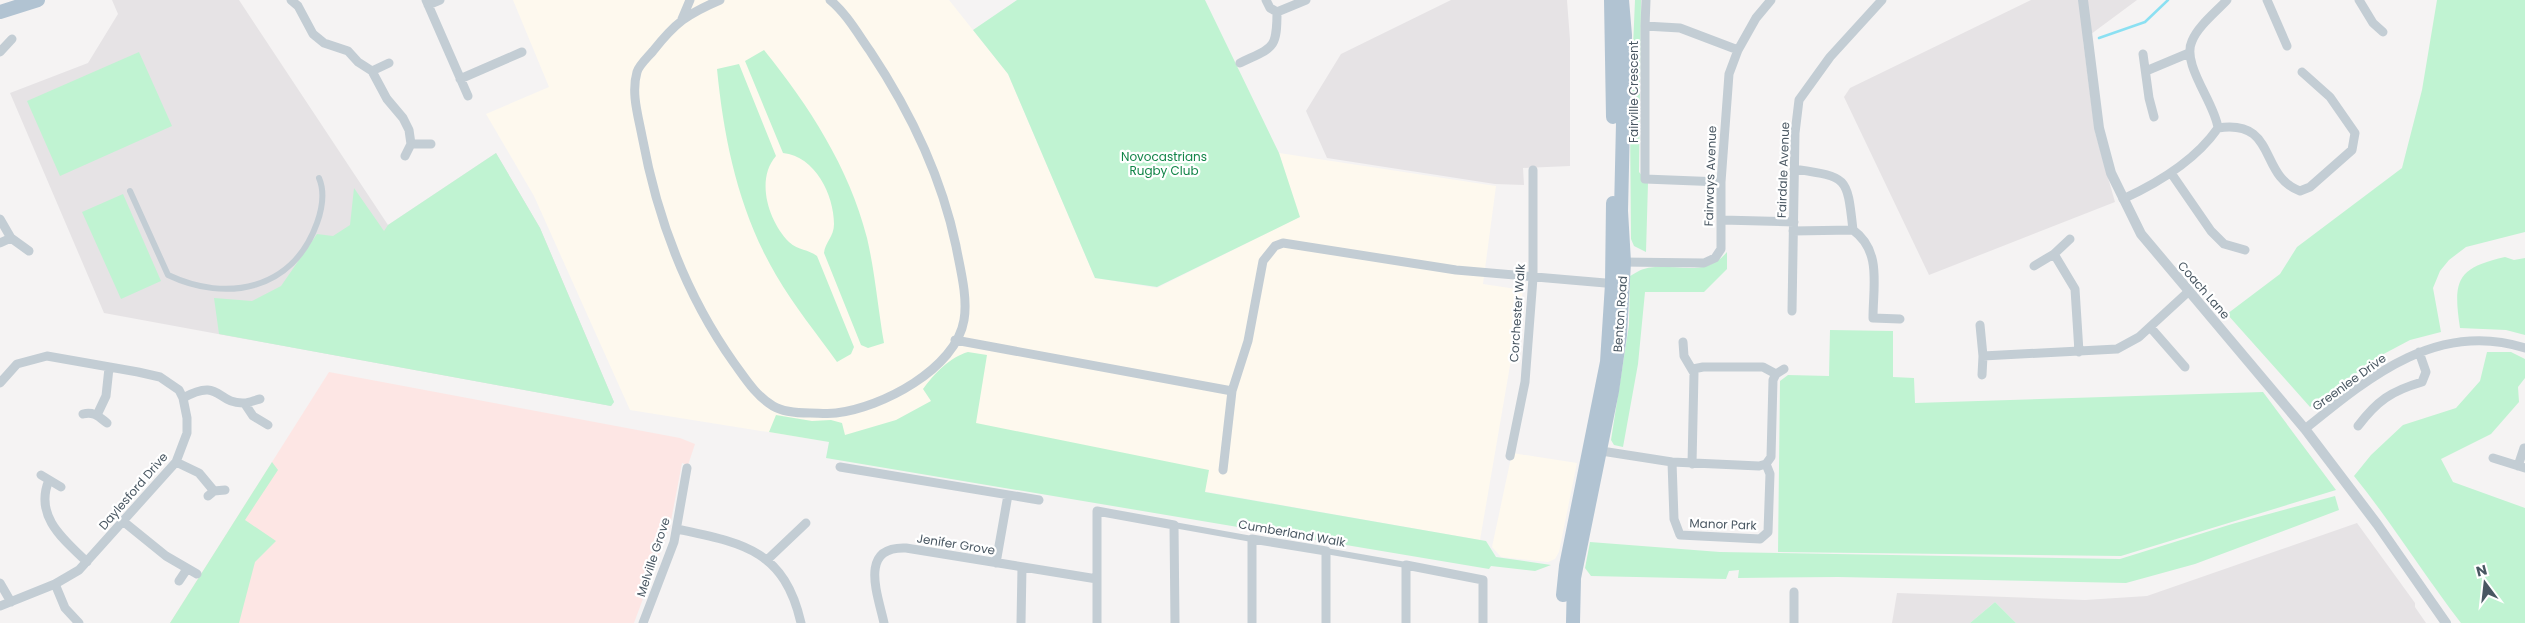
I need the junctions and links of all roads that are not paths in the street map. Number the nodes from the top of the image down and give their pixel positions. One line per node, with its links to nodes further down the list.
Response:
1 (38, 0): 19 (main road)
2 (291, 0): 33 (street)
3 (440, 0): 18 (street)
4 (690, 0): 21 (street)
5 (720, 0): 21 (street)
6 (830, 0): 69 (street)
7 (1266, 0): 20 (street)
8 (1306, 0): 20 (street)
9 (1611, 0): 60 (main road, Benton Road)
10 (1622, 0): 60 (main road, Benton Road)
11 (1646, 0): 22 (street)
12 (1771, 0): 26 (street, Fairways Avenue)
13 (1882, 0): 43 (street, Fairdale Avenue)
14 (2083, 0): 49 (street, Coach Lane)
15 (2227, 0): 29 (street)
16 (2267, 0): 25 (street)
17 (2358, 0): 23 (street)
18 (427, 3): 36 (street)
19 (0, 12)
20 (1277, 12): 32 (street)
21 (682, 19): 69 (street)
22 (1646, 26): 26 (street, Fairville Crescent); 47 (street, Fairville Crescent)
23 (2383, 32)
24 (12, 39): 27 (street)
25 (2288, 46)
26 (1738, 50): 47 (street, Fairways Avenue)
27 (0, 52)
28 (522, 52): 36 (street)
29 (2189, 53): 34 (street); 39 (street)
30 (2143, 54): 34 (street)
31 (389, 63): 33 (street)
32 (1240, 63)
33 (372, 71): 40 (street)
34 (2146, 71): 38 (street)
35 (2302, 72): 39 (street)
36 (460, 80): 37 (street)
37 (468, 96)
38 (2154, 117)
39 (2218, 128): 45 (street)
40 (411, 144): 41 (street); 42 (street)
41 (430, 144)
42 (405, 156)
43 (1794, 168): 52 (street, Fairdale Avenue); 53 (street)
44 (1533, 170): 62 (street, Corchester Walk)
45 (2171, 173): 49 (street); 57 (street)
46 (319, 178): 48 (street)
47 (1721, 182): 51 (street, Fairways Avenue)
48 (130, 191)
49 (2123, 199): 64 (street, Coach Lane)
50 (0, 219): 54 (street)
51 (1722, 220): 52 (street); 60 (street, Fairways Avenue)
52 (1794, 226): 53 (street); 65 (street, Fairdale Avenue)
53 (1853, 230): 66 (street)
54 (11, 238): 56 (street); 58 (street)
55 (2070, 239): 59 (street)
56 (0, 243)
57 (2245, 250)
58 (29, 251)
59 (2054, 254): 61 (street); 72 (street)
60 (1618, 262): 63 (main road, Benton Road)
61 (2034, 266)
62 (1533, 278): 63 (street); 82 (street); 94 (street, Corchester Walk)
63 (1617, 284): 93 (main road, Benton Road)
64 (2188, 292): 68 (street); 91 (street, Coach Lane)
65 (1792, 311)
66 (1900, 319)
67 (1980, 325): 74 (street)
68 (2150, 327): 72 (street); 75 (street)
69 (955, 340): 82 (street)
70 (1683, 342): 77 (street)
71 (2525, 348): 73 (street, Greenlee Drive)
72 (2079, 352): 74 (street)
73 (2419, 352): 90 (street); 91 (street, Greenlee Drive)
74 (1983, 356): 80 (street)
75 (2185, 367)
76 (109, 368): 81 (street); 83 (street); 87 (street)
77 (1693, 369): 79 (street); 98 (street)
78 (1784, 369): 79 (street)
79 (1776, 374): 99 (street, Manor Park)
80 (1982, 375)
81 (0, 382)
82 (1232, 391): 103 (street)
83 (183, 398): 85 (street); 96 (street, Daylesford Drive)
84 (260, 399): 85 (street)
85 (245, 404): 89 (street)
86 (83, 414): 87 (street)
87 (97, 415): 88 (street)
88 (107, 424)
89 (268, 425)
90 (2358, 426)
91 (2305, 429): 142 (street, Coach Lane)
92 (2524, 448): 101 (street)
93 (1595, 450): 97 (street); 139 (main road, Benton Road); 140 (main road, Benton Road)
94 (1510, 456)
95 (2493, 458): 101 (street)
96 (176, 462): 105 (street); 108 (street, Daylesford Drive)
97 (1672, 462): 98 (street); 99 (street, Manor Park)
98 (1692, 464): 99 (street)
99 (1766, 464)
100 (840, 467): 106 (street)
101 (2521, 467)
102 (687, 468): 111 (street, Melville Grove)
103 (1223, 470)
104 (61, 487): 115 (street)
105 (226, 490)
106 (1008, 495): 107 (street); 116 (street)
107 (1039, 500)
108 (124, 522): 115 (street, Daylesford Drive); 119 (street)
109 (806, 524): 114 (street)
110 (1174, 525): 112 (street, Cumberland Walk); 121 (street, Cumberland Walk); 134 (street)
111 (677, 530): 114 (street); 129 (street, Melville Grove)
112 (1252, 539): 113 (street, Cumberland Walk); 135 (street)
113 (1326, 551): 117 (street, Cumberland Walk); 136 (street)
114 (767, 560): 130 (street)
115 (87, 562): 124 (street, Daylesford Drive)
116 (996, 563): 118 (street, Jenifer Grove); 131 (street, Jenifer Grove)
117 (1406, 565): 137 (street); 138 (street, Cumberland Walk)
118 (1022, 567): 121 (street, Jenifer Grove); 132 (street)
119 (187, 569): 120 (street); 122 (street)
120 (197, 574)
121 (1097, 579): 133 (street)
122 (180, 581)
123 (0, 582): 126 (street)
124 (55, 584): 126 (street, Daylesford Drive); 128 (street)
125 (1794, 592): 141 (street)
126 (11, 602): 127 (street, Daylesford Drive)
127 (0, 606)
128 (79, 623)
129 (643, 623)
130 (801, 623)
131 (884, 623)
132 (1021, 623)
133 (1097, 623)
134 (1175, 623)
135 (1252, 623)
136 (1326, 623)
137 (1406, 623)
138 (1483, 623)
139 (1564, 623)
140 (1573, 623)
141 (1794, 623)
142 (2446, 623)

